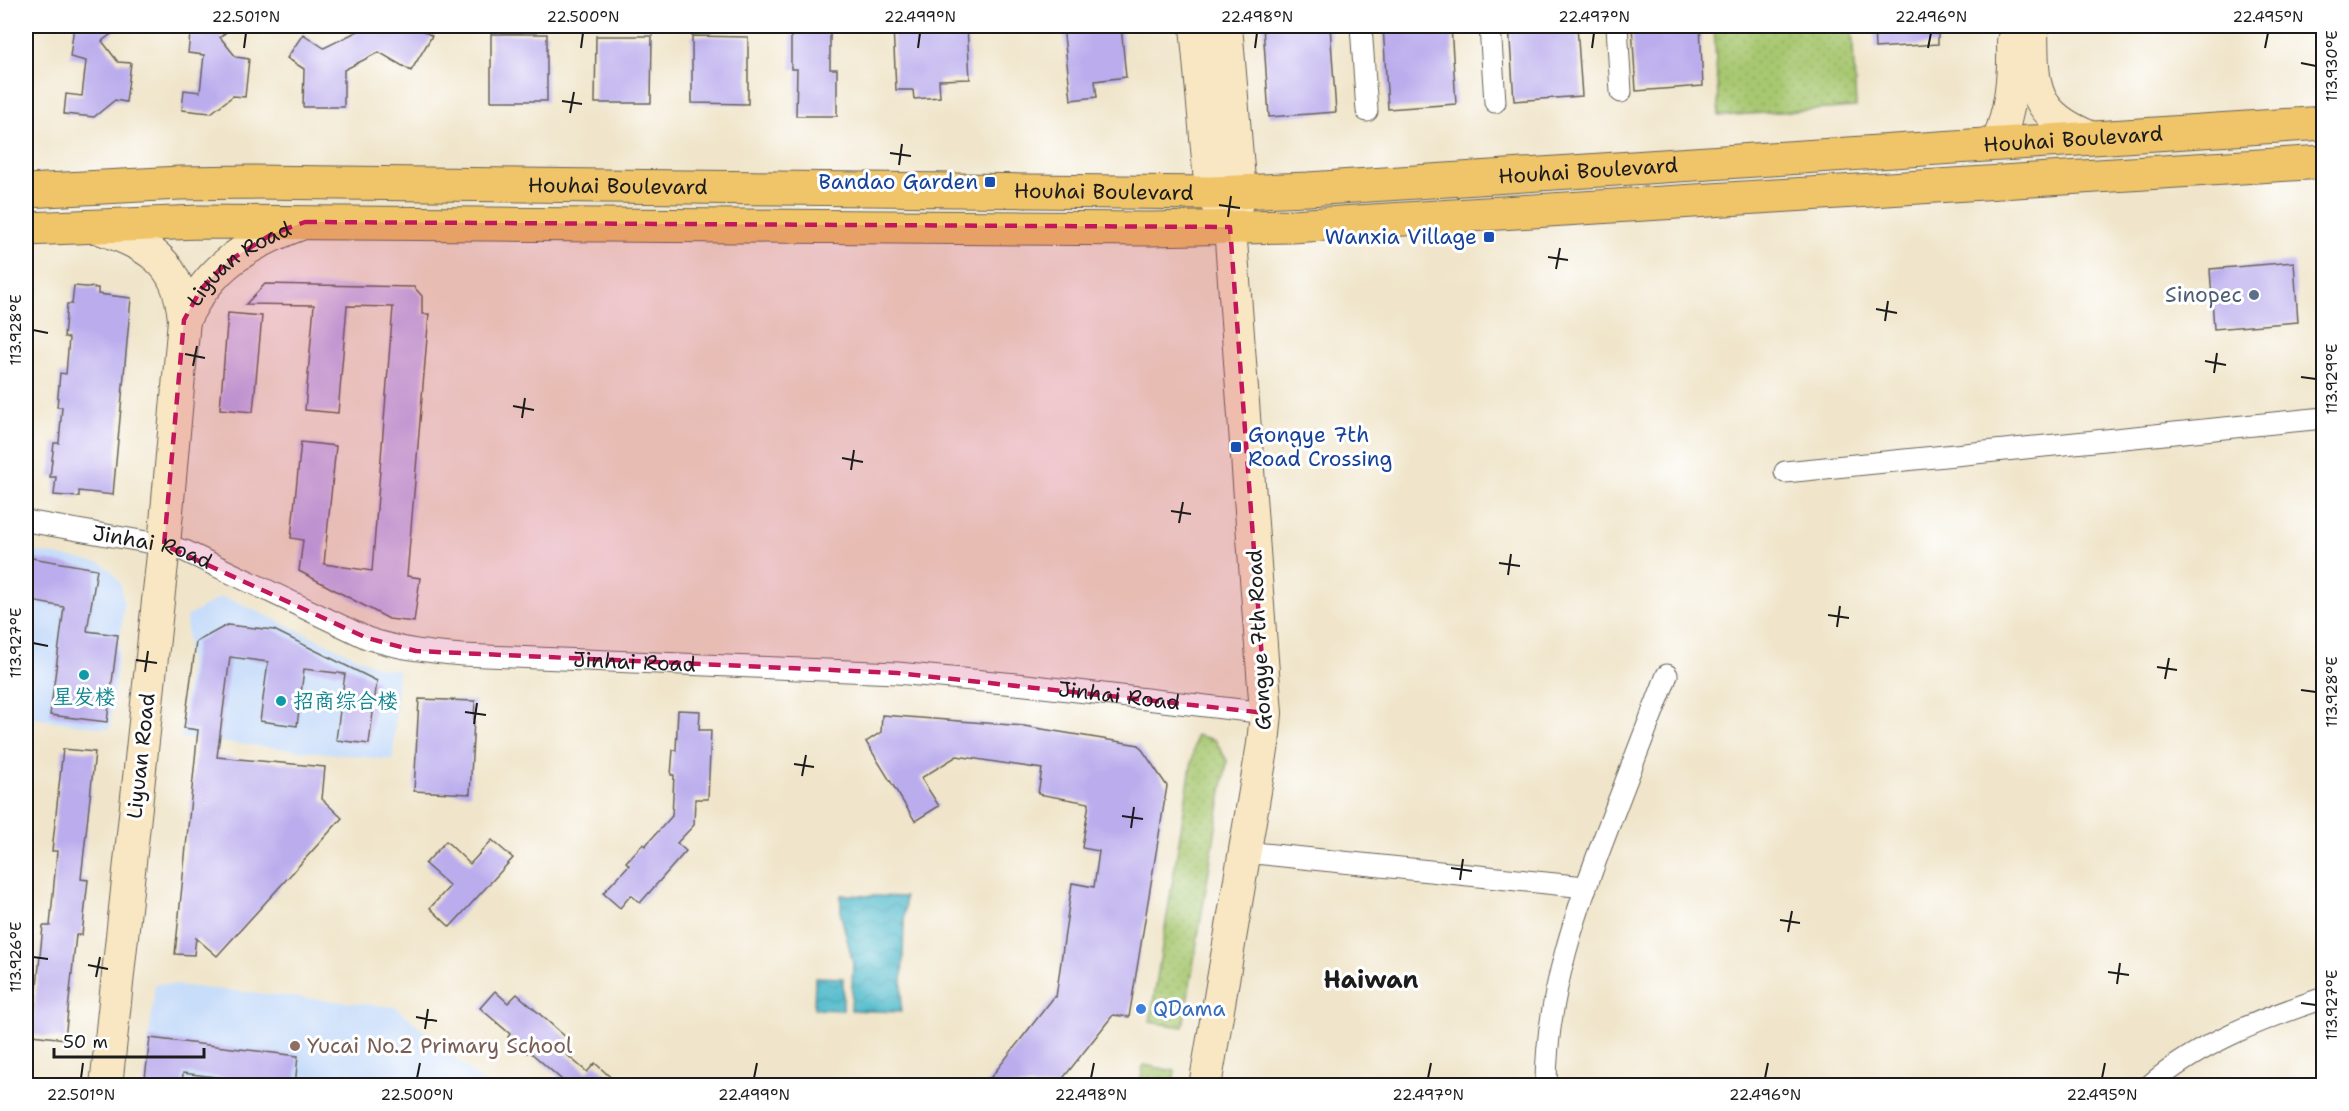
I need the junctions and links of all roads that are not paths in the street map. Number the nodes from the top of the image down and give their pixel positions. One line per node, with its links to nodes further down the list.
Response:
1 (1196, 26): 16 (street, Gongye 7th Road)
2 (1226, 26): 16 (street, Gongye 7th Road)
3 (1361, 26): 10 (street)
4 (1490, 26): 9 (street)
5 (1617, 26): 8 (street)
6 (2013, 26): 13 (street)
7 (2032, 26): 12 (street)
8 (1621, 92)
9 (1495, 102)
10 (1366, 111)
11 (2324, 123): 12 (main road, Houhai Boulevard)
12 (2090, 137): 13 (main road, Houhai Boulevard)
13 (1997, 144): 16 (main road, Houhai Boulevard)
14 (2324, 162): 19 (main road, Houhai Boulevard)
15 (26, 191): 16 (main road, Houhai Boulevard)
16 (1225, 192): 19 (street, Gongye 7th Road)
17 (305, 222): 18 (main road, Houhai Boulevard); 19 (main road, Houhai Boulevard); 21 (street, Liyuan Road)
18 (93, 226): 20 (main road, Houhai Boulevard); 21 (street, Liyuan Road)
19 (1230, 228): 27 (street, Gongye 7th Road)
20 (26, 229)
21 (184, 320): 25 (street, Liyuan Road)
22 (2324, 418): 23 (street)
23 (1785, 472)
24 (26, 521): 25 (street, Jinhai Road)
25 (164, 545): 27 (street, Jinhai Road); 31 (street, Liyuan Road)
26 (1667, 675): 29 (street)
27 (1266, 713): 28 (street, Gongye 7th Road)
28 (1245, 852): 29 (street); 32 (street, Gongye 7th Road)
29 (1585, 887): 33 (street)
30 (2324, 998): 34 (street)
31 (106, 1086)
32 (1205, 1086)
33 (1546, 1086)
34 (2149, 1086)

